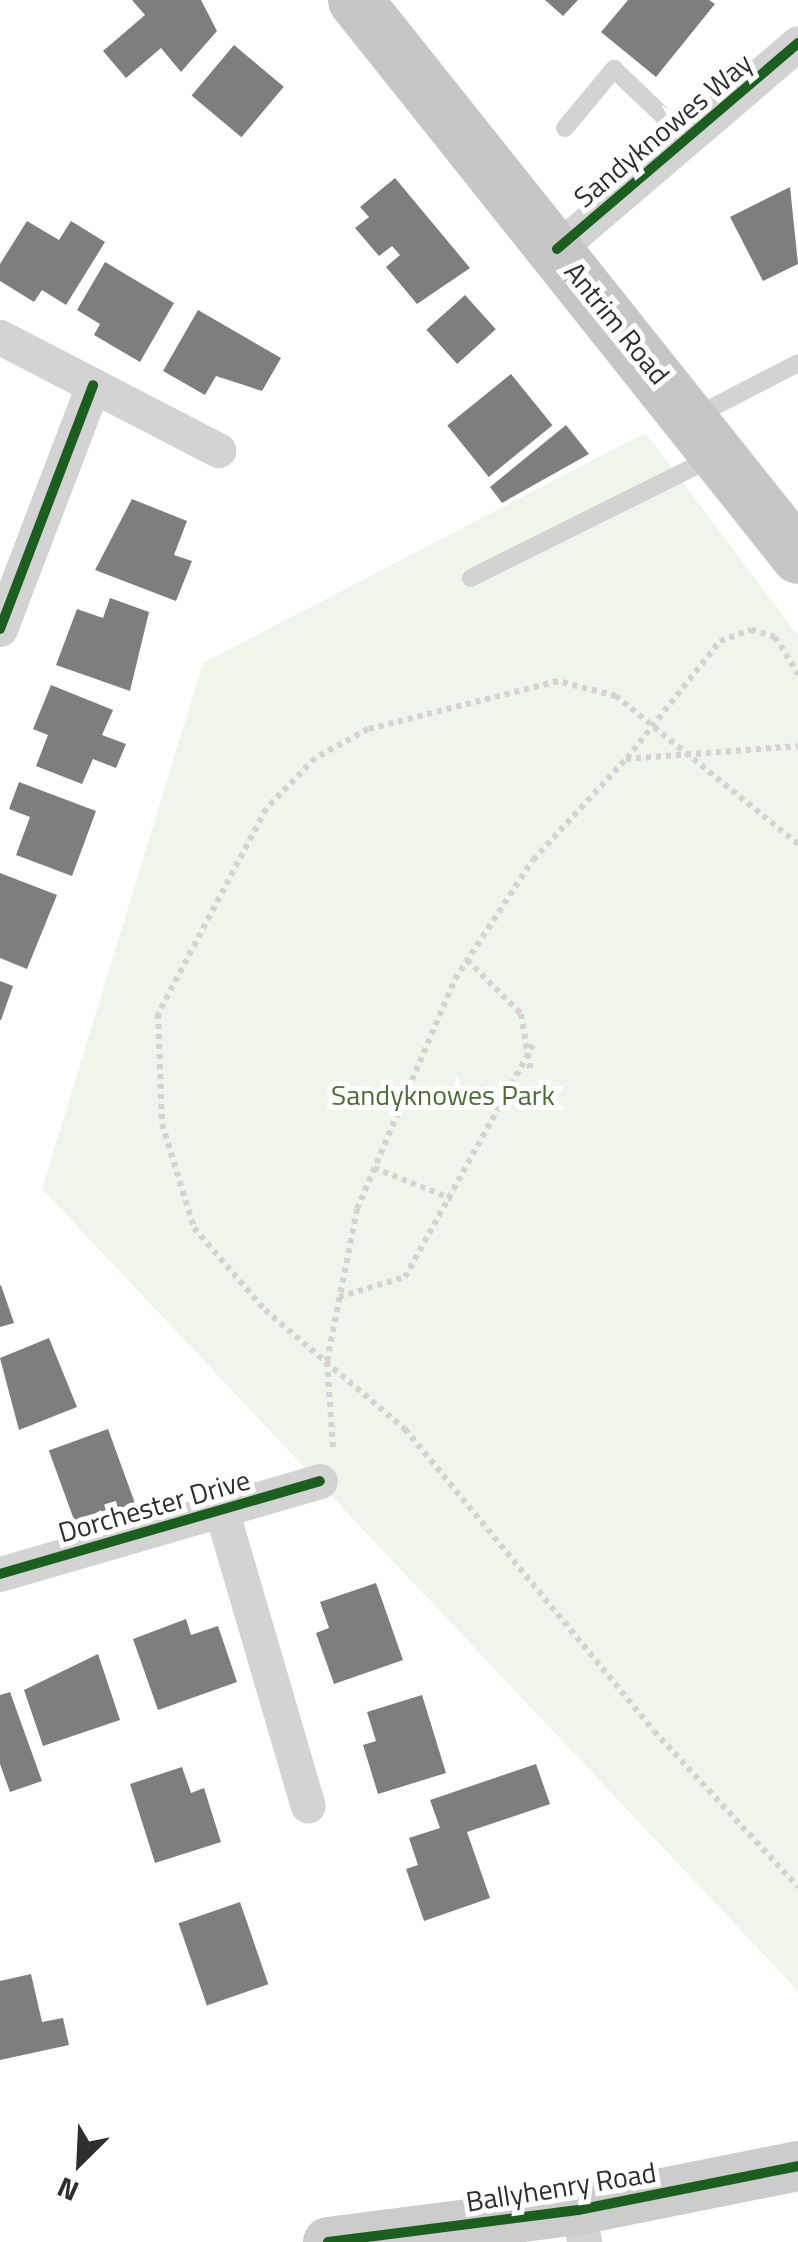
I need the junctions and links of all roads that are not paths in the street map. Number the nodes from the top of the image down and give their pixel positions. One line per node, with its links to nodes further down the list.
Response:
1 (355, 0): 5 (main road, Antrim Road)
2 (798, 44): 4 (street, Sandyknowes Way)
3 (565, 128): 4 (lane)
4 (688, 140): 5 (street, Sandyknowes Way)
5 (557, 249): 9 (main road, Antrim Road)
6 (0, 337): 8 (street)
7 (798, 363): 9 (lane)
8 (93, 385): 10 (street); 13 (street)
9 (708, 436): 11 (main road, Antrim Road); 12 (lane)
10 (218, 450)
11 (795, 543)
12 (471, 578)
13 (0, 630)
14 (320, 1481): 15 (street, Dorchester Drive)
15 (221, 1509): 16 (street, Dorchester Drive); 17 (street)
16 (0, 1574)
17 (308, 1806)
18 (798, 2166): 19 (main road, Ballyhenry Road)
19 (581, 2226): 20 (main road, Ballyhenry Road)
20 (328, 2242)

